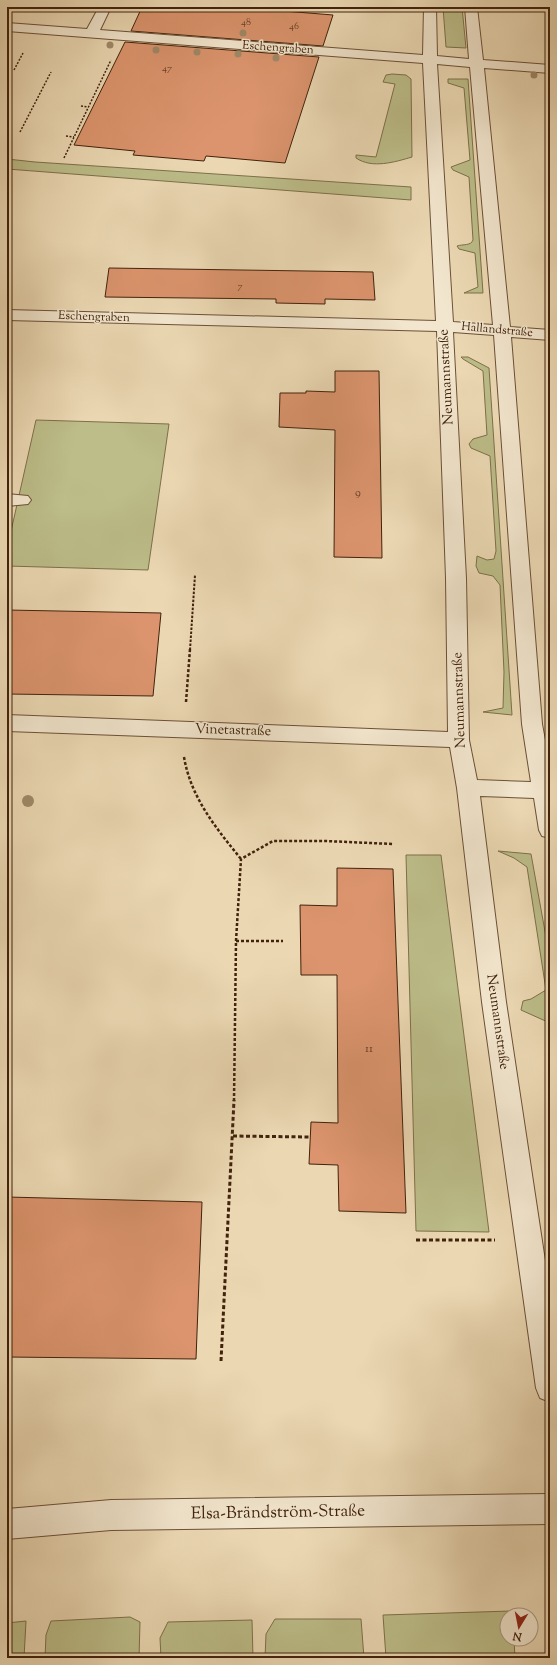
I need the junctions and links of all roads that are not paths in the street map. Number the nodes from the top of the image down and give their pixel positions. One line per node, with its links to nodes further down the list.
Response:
1 (105, 7): 5 (street)
2 (430, 7): 6 (street, Neumannstraße)
3 (471, 7): 7 (street)
4 (7, 27): 5 (street, Eschengraben)
5 (92, 33): 6 (street, Eschengraben)
6 (430, 60): 7 (street, Eschengraben); 10 (street, Neumannstraße)
7 (476, 63): 8 (street, Eschengraben); 11 (street)
8 (550, 69)
9 (7, 315): 10 (street, Eschengraben)
10 (444, 326): 11 (street, Hallandstraße); 14 (street, Neumannstraße)
11 (502, 330): 12 (street, Hallandstraße); 16 (street)
12 (550, 335)
13 (7, 723): 14 (street, Vinetastraße)
14 (459, 740): 15 (street, Neumannstraße)
15 (468, 788): 16 (street); 18 (street, Neumannstraße)
16 (547, 791): 17 (street)
17 (550, 830)
18 (550, 1388)
19 (550, 1509): 20 (street, Elsa-Brändström-Straße)
20 (7, 1524)

